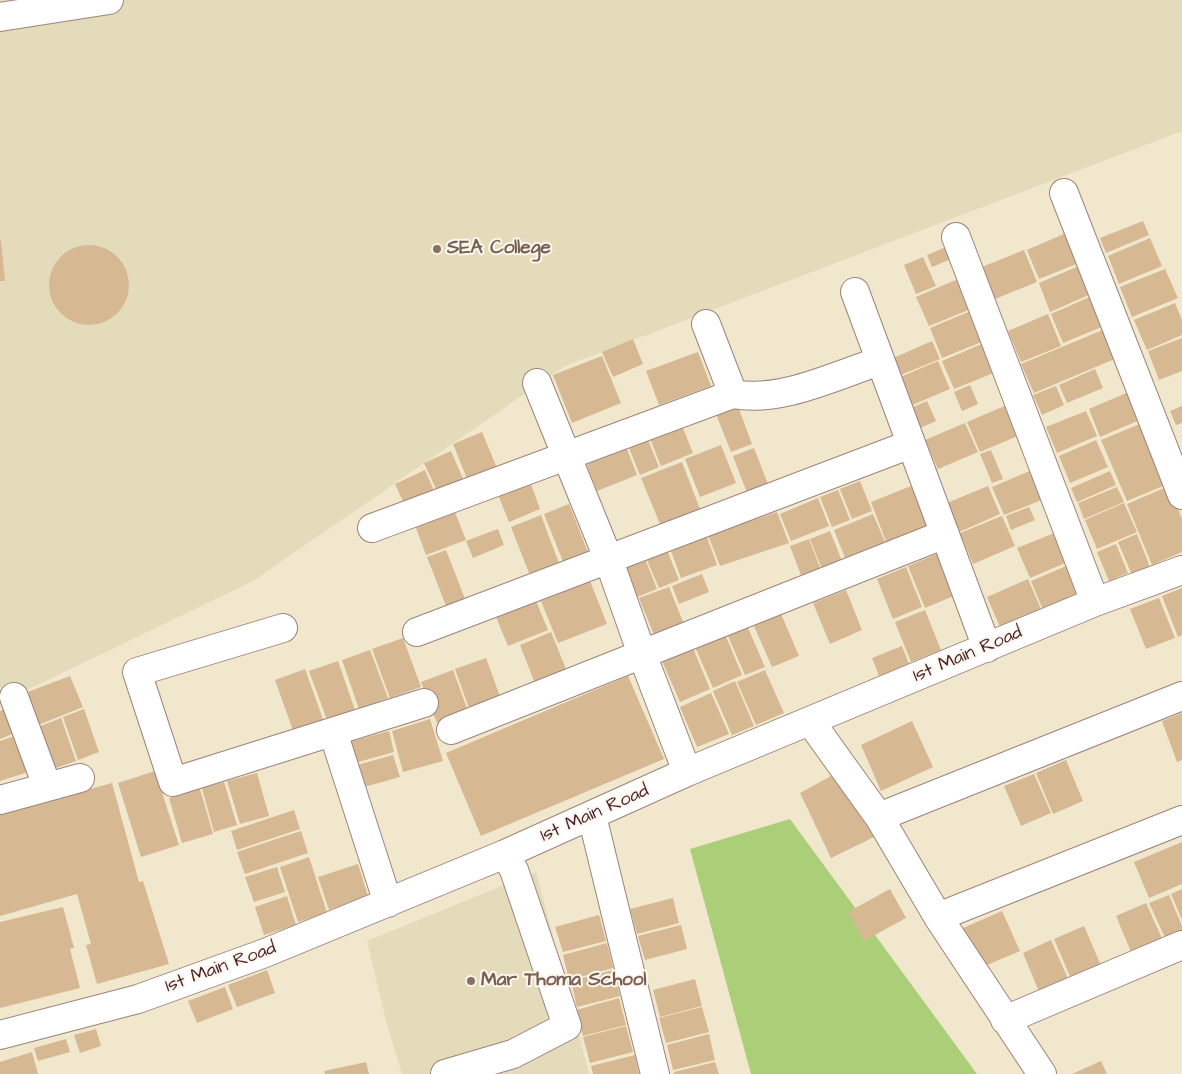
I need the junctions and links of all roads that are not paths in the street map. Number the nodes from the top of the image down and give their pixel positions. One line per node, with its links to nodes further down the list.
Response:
1 (109, 0): 2 (street)
2 (0, 16)
3 (1064, 193): 12 (street)
4 (956, 237): 17 (street)
5 (855, 292): 7 (street)
6 (706, 324): 9 (street)
7 (880, 360): 9 (street); 10 (street)
8 (537, 383): 11 (street)
9 (733, 394): 11 (street)
10 (911, 444): 14 (street); 15 (street)
11 (566, 456): 13 (street); 15 (street)
12 (1182, 495)
13 (372, 528)
14 (945, 534): 20 (street); 21 (street)
15 (608, 558): 19 (street); 21 (street)
16 (1182, 570): 17 (street, 1st Main Road)
17 (1095, 602): 20 (street, 1st Main Road)
18 (283, 628): 27 (street)
19 (417, 632)
20 (986, 648): 25 (street, 1st Main Road)
21 (642, 654): 26 (street); 28 (street)
22 (1182, 696): 33 (street)
23 (14, 697): 30 (street)
24 (424, 703): 27 (street)
25 (810, 721): 28 (street, 1st Main Road); 33 (street)
26 (451, 730)
27 (333, 732): 36 (street)
28 (688, 772): 32 (street, 1st Main Road)
29 (80, 778): 30 (street)
30 (48, 786): 31 (street)
31 (0, 800)
32 (592, 816): 35 (street, 1st Main Road); 42 (street)
33 (879, 817): 37 (street)
34 (1182, 820): 37 (street)
35 (505, 854): 36 (street, 1st Main Road); 41 (street)
36 (388, 903): 40 (street, 1st Main Road)
37 (938, 917): 39 (street)
38 (1182, 944): 39 (street)
39 (1005, 1020): 43 (street)
40 (0, 1035)
41 (445, 1074)
42 (655, 1074)
43 (1042, 1074)

